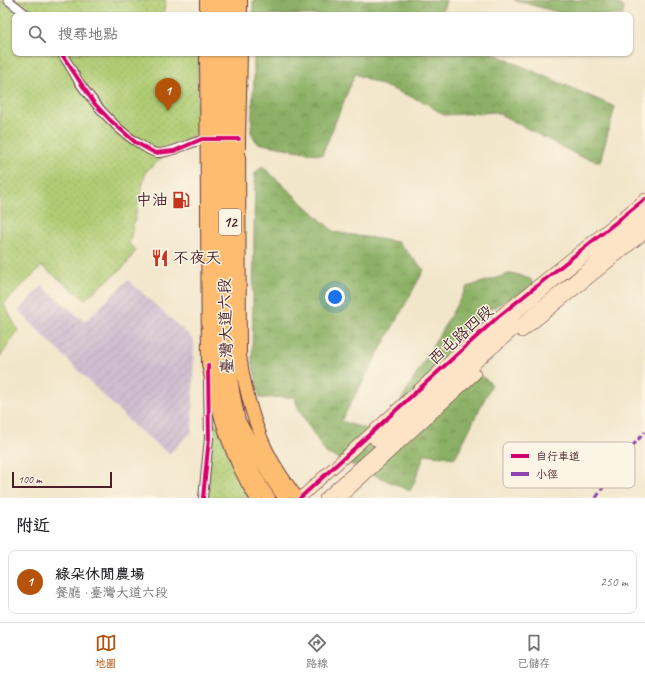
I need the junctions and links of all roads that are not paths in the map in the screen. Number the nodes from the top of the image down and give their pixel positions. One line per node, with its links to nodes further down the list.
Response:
1 (8, 0): 6 (street)
2 (206, 0): 7 (main road)
3 (217, 0): 8 (main road)
4 (229, 0): 9 (main road)
5 (241, 0): 10 (main road)
6 (23, 12)
7 (206, 12)
8 (217, 12)
9 (229, 12)
10 (242, 12)
11 (63, 56): 16 (street)
12 (206, 56): 16 (main road, 臺灣大道六段 / 12)
13 (217, 56): 16 (main road, 臺灣大道六段 / 12)
14 (229, 56): 17 (main road, 臺灣大道六段 / 12)
15 (241, 56): 17 (main road, 臺灣大道六段 / 12)
16 (212, 139): 17 (street); 26 (main road, 臺灣大道六段 / 12); 30 (main road, 臺灣大道六段 / 12)
17 (235, 139): 31 (main road, 臺灣大道六段 / 12); 32 (main road, 臺灣大道六段 / 12)
18 (645, 199): 24 (street, 西屯路四段)
19 (645, 210): 22 (street, 西屯路四段)
20 (645, 222): 25 (street, 西屯路四段)
21 (645, 233): 23 (street)
22 (519, 311): 24 (street); 27 (street, 西屯路四段)
23 (522, 332): 25 (street); 36 (street)
24 (466, 346): 33 (street, 西屯路四段)
25 (480, 359): 27 (street, 西屯路四段)
26 (208, 365): 28 (street); 29 (main road, 12)
27 (359, 460): 34 (street, 西屯路四段); 35 (street, 西屯路四段)
28 (203, 498)
29 (256, 498)
30 (269, 498)
31 (284, 498)
32 (297, 498)
33 (300, 498)
34 (310, 498)
35 (325, 498)
36 (340, 498)

